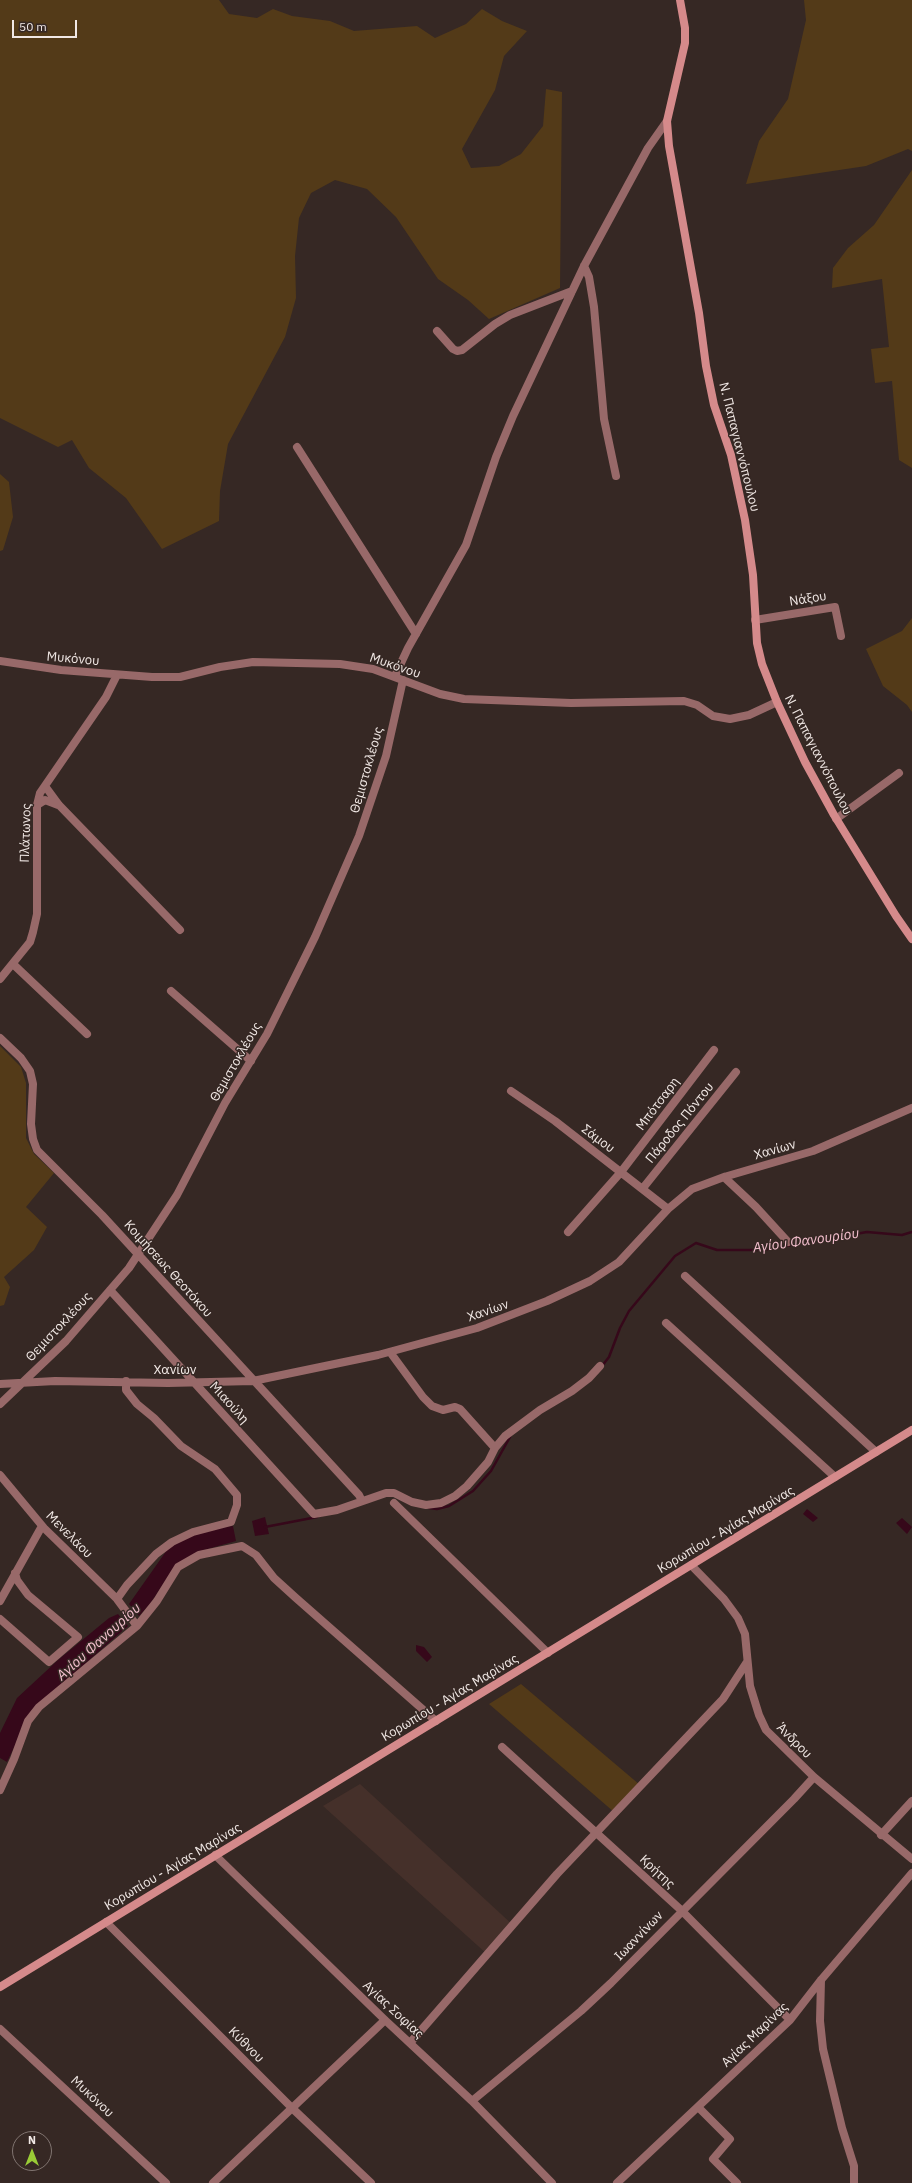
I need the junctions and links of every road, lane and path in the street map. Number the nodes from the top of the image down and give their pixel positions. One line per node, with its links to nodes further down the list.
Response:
1 (680, 0): 2 (main road, Ν. Παπαγιαννόπουλου)
2 (667, 121): 3 (street); 8 (main road, Ν. Παπαγιαννόπουλου)
3 (584, 266): 4 (street); 7 (street)
4 (572, 292): 5 (street); 9 (street)
5 (437, 331)
6 (297, 447): 9 (street)
7 (616, 476)
8 (755, 620): 10 (street, Νάξου); 15 (main road, Ν. Παπαγιαννόπουλου)
9 (416, 634): 13 (street)
10 (841, 636)
11 (0, 661): 12 (street, Μυκόνου)
12 (117, 675): 13 (street, Μυκόνου); 17 (street, Πλάτωνος)
13 (395, 676): 14 (street, Μυκόνου)
14 (403, 680): 15 (street, Μυκόνου); 29 (street, Θεμιστοκλέους)
15 (777, 702): 20 (main road, Ν. Παπαγιαννόπουλου)
16 (899, 773): 20 (street)
17 (45, 786): 18 (street, Πλάτωνος); 19 (street)
18 (36, 805): 19 (street); 23 (street, Πλάτωνος)
19 (59, 805): 21 (street)
20 (836, 819): 22 (main road, Ν. Παπαγιαννόπουλου)
21 (180, 930)
22 (912, 938)
23 (13, 964): 24 (street, Πλάτωνος); 26 (street)
24 (0, 979)
25 (171, 991): 29 (street)
26 (87, 1034)
27 (0, 1038): 39 (street, Κοιμήσεως Θεοτόκου)
28 (714, 1050): 33 (street, Μπότσαρη)
29 (251, 1061): 39 (street, Θεμιστοκλέους)
30 (736, 1072): 35 (street, Πάροδος Πόντου)
31 (512, 1091): 33 (street, Σάμου)
32 (912, 1108): 34 (street, Χανίων)
33 (621, 1172): 35 (street, Σάμου); 37 (street, Μπότσαρη)
34 (724, 1177): 36 (street, Χανίων); 38 (street)
35 (643, 1188): 36 (street, Σάμου)
36 (668, 1209): 43 (street, Χανίων)
37 (568, 1232)
38 (788, 1242)
39 (138, 1254): 41 (street, Θεμιστοκλέους); 46 (street, Κοιμήσεως Θεοτόκου)
40 (686, 1276): 53 (street)
41 (110, 1290): 47 (street, Μιαούλη); 48 (street, Θεμιστοκλέους)
42 (666, 1323): 55 (street)
43 (390, 1352): 46 (street, Χανίων); 52 (street)
44 (600, 1366): 52 (street)
45 (126, 1381): 47 (street, Χανίων); 48 (street, Χανίων); 61 (street)
46 (252, 1381): 47 (street, Χανίων); 56 (street, Κοιμήσεως Θεοτόκου)
47 (194, 1382): 56 (street, Μιαούλη)
48 (20, 1383): 49 (street, Χανίων); 50 (street, Θεμιστοκλέους)
49 (0, 1384)
50 (0, 1404)
51 (912, 1430): 53 (main road, Κορωπίου - Αγίας Μαρίνας)
52 (494, 1448): 56 (street)
53 (876, 1452): 55 (main road, Κορωπίου - Αγίας Μαρίνας)
54 (0, 1476): 58 (street, Μενελάου)
55 (835, 1477): 59 (main road, Κορωπίου - Αγίας Μαρίνας)
56 (362, 1501)
57 (394, 1503): 65 (street)
58 (42, 1526): 60 (street); 61 (street, Μενελάου)
59 (691, 1565): 65 (main road, Κορωπίου - Αγίας Μαρίνας); 66 (street, Άνδρου)
60 (16, 1572): 62 (street); 63 (street)
61 (117, 1599): 64 (street, Μενελάου)
62 (0, 1601)
63 (0, 1619)
64 (135, 1624): 67 (street); 70 (street)
65 (548, 1652): 67 (main road, Κορωπίου - Αγίας Μαρίνας)
66 (747, 1662): 69 (street, Άνδρου); 72 (street)
67 (436, 1721): 74 (main road, Κορωπίου - Αγίας Μαρίνας)
68 (502, 1747): 72 (street, Κρήτης)
69 (814, 1777): 73 (street, Άνδρου); 77 (street, Ιωαννίνων)
70 (0, 1790)
71 (912, 1801): 73 (street)
72 (597, 1832): 77 (street, Κρήτης); 84 (street)
73 (881, 1835): 75 (street, Άνδρου)
74 (215, 1855): 78 (main road, Κορωπίου - Αγίας Μαρίνας); 81 (street, Αγίας Σοφίας)
75 (912, 1859)
76 (912, 1873): 79 (street, Αγίας Μαρίνας)
77 (681, 1910): 82 (street, Κρήτης); 85 (street, Ιωαννίνων)
78 (106, 1922): 80 (main road, Κορωπίου - Αγίας Μαρίνας); 87 (street, Κύθνου)
79 (821, 1980): 82 (street, Αγίας Μαρίνας); 94 (street)
80 (0, 1987)
81 (385, 2020): 84 (street, Αγίας Σοφίας); 87 (street)
82 (790, 2020): 86 (street, Αγίας Μαρίνας)
83 (0, 2029): 88 (street, Μυκόνου)
84 (410, 2043): 85 (street, Αγίας Σοφίας)
85 (472, 2101): 91 (street, Αγίας Σοφίας)
86 (698, 2107): 92 (street, Αγίας Μαρίνας); 93 (street)
87 (292, 2108): 89 (street); 90 (street, Κύθνου)
88 (166, 2183)
89 (213, 2183)
90 (371, 2183)
91 (552, 2183)
92 (617, 2183)
93 (737, 2183)
94 (854, 2183)

